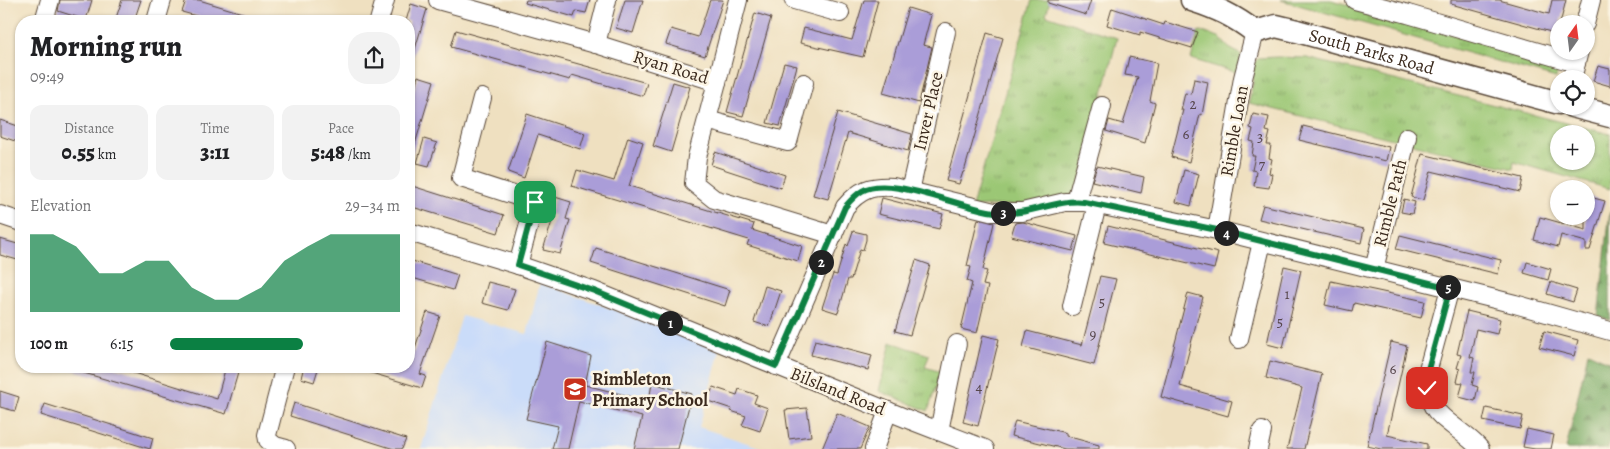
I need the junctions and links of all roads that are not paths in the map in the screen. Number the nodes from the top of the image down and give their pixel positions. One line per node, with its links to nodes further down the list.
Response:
1 (50, 0): 13 (street)
2 (162, 0): 14 (street)
3 (386, 0): 15 (street)
4 (438, 0): 19 (street, Ryan Road)
5 (607, 0): 19 (street)
6 (738, 0): 21 (street)
7 (794, 0): 12 (street)
8 (1192, 0): 18 (street)
9 (1355, 0): 11 (street)
10 (1591, 0): 16 (street)
11 (1410, 7): 20 (street)
12 (840, 13)
13 (46, 15)
14 (158, 15)
15 (381, 15)
16 (1587, 15)
17 (946, 32): 30 (street, Inver Place)
18 (1255, 32): 24 (street, South Parks Road); 35 (street, Rimble Loan)
19 (596, 44): 21 (street, Ryan Road)
20 (1575, 64)
21 (717, 82): 28 (street, Ryan Road)
22 (804, 83): 28 (street)
23 (482, 98): 39 (street)
24 (1550, 100)
25 (1102, 106): 31 (street)
26 (1595, 112): 27 (street)
27 (1610, 116)
28 (707, 120): 37 (street, Ryan Road)
29 (1407, 138): 40 (street, Rimble Path)
30 (910, 190): 31 (street); 37 (street)
31 (1076, 201): 32 (street)
32 (1097, 205): 35 (street); 42 (street)
33 (0, 215): 34 (street)
34 (15, 220)
35 (1217, 230): 38 (street)
36 (415, 234): 39 (street, Bilsland Road)
37 (833, 235): 46 (street)
38 (1262, 242): 40 (street); 44 (street)
39 (518, 265): 46 (street, Bilsland Road)
40 (1374, 269): 41 (street)
41 (1450, 288): 43 (street); 55 (street)
42 (1072, 306)
43 (1610, 331)
44 (1238, 340)
45 (958, 344): 49 (street)
46 (776, 366): 48 (street, Bilsland Road)
47 (283, 373): 51 (street)
48 (888, 411): 49 (street, Bilsland Road); 52 (street)
49 (939, 431): 53 (street, Bilsland Road)
50 (1262, 431): 54 (street)
51 (286, 449)
52 (874, 449)
53 (985, 449)
54 (1258, 449)
55 (1480, 449)

